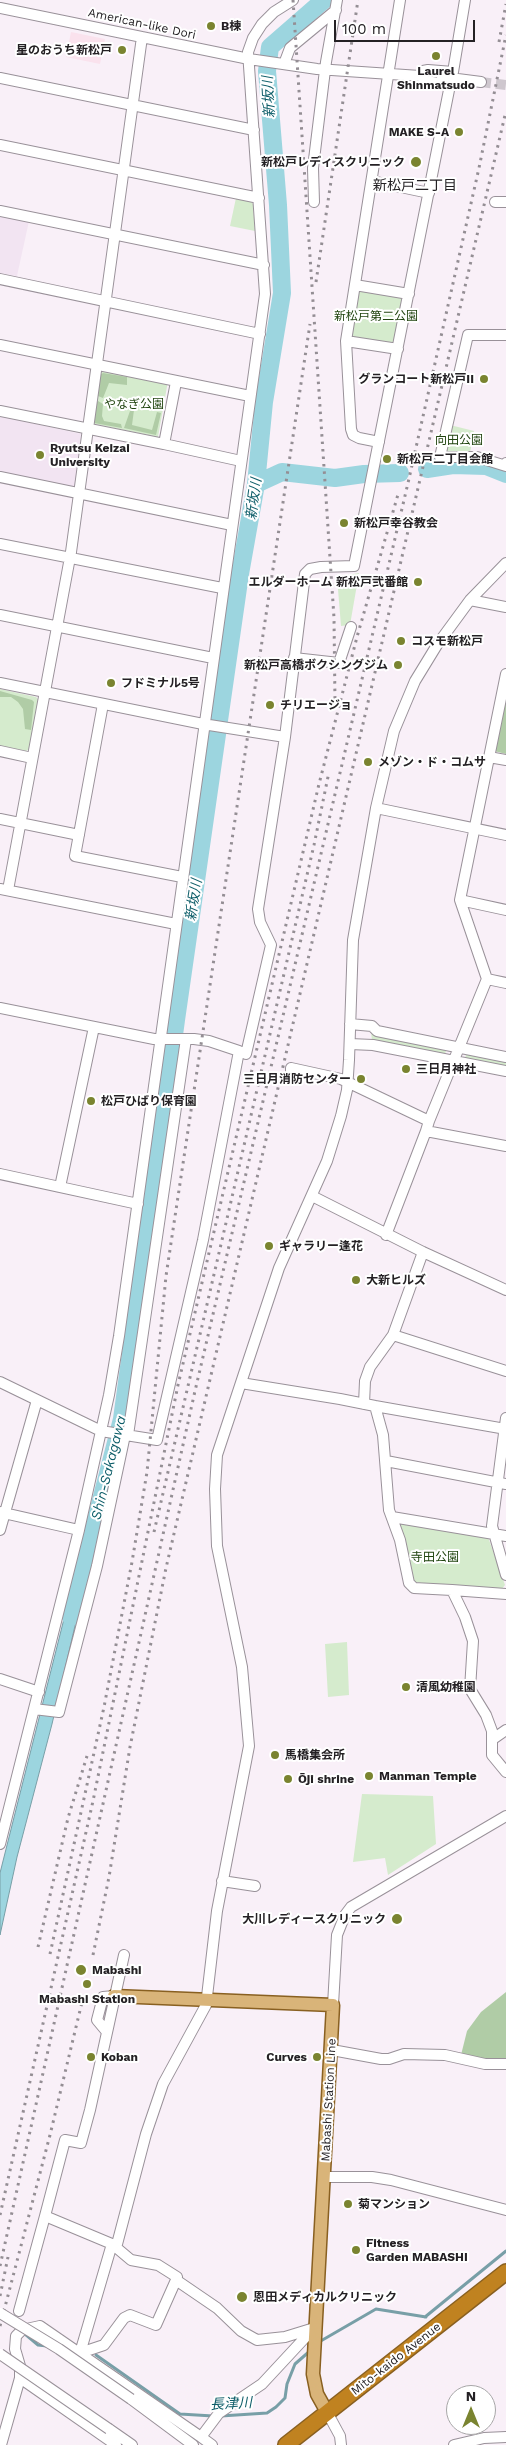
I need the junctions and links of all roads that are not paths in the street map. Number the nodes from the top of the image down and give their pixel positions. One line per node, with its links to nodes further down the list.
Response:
1 (1, 0): 7 (street)
2 (274, 0): 8 (street)
3 (293, 0): 8 (street)
4 (400, 0): 13 (street)
5 (465, 0): 14 (street)
6 (336, 5): 11 (street); 12 (street)
7 (0, 6): 9 (street, American-like Dori)
8 (274, 12): 10 (street)
9 (142, 37): 10 (street, American-like Dori); 17 (street)
10 (249, 59): 11 (street, American-like Dori); 18 (street)
11 (284, 64): 12 (street, American-like Dori)
12 (325, 69): 13 (street, American-like Dori); 24 (street)
13 (389, 73): 14 (street, American-like Dori); 21 (street)
14 (420, 75): 16 (street); 22 (street)
15 (0, 78): 17 (street)
16 (481, 82)
17 (133, 107): 18 (street); 20 (street)
18 (254, 130): 23 (street)
19 (0, 145): 20 (street)
20 (123, 171): 23 (street); 28 (street)
21 (372, 182): 22 (street); 31 (street)
22 (429, 193): 32 (street)
23 (259, 198): 29 (street)
24 (314, 202)
25 (495, 202): 26 (street)
26 (506, 202)
27 (0, 211): 28 (street)
28 (114, 234): 29 (street); 33 (street)
29 (264, 265): 34 (street)
30 (0, 280): 33 (street)
31 (355, 285): 32 (street); 36 (street)
32 (409, 294): 38 (street)
33 (106, 302): 34 (street); 39 (street)
34 (260, 334): 41 (street)
35 (506, 335): 47 (street)
36 (346, 341): 38 (street); 44 (street)
37 (0, 345): 39 (street)
38 (398, 349): 44 (street)
39 (97, 365): 40 (street); 43 (street)
40 (176, 382): 41 (street); 45 (street)
41 (250, 396): 46 (street)
42 (0, 411): 43 (street)
43 (88, 429): 45 (street); 49 (street)
44 (379, 442): 61 (street)
45 (164, 444): 46 (street)
46 (241, 461): 50 (street)
47 (506, 464)
48 (0, 477): 49 (street)
49 (79, 494): 50 (street); 52 (street)
50 (232, 525): 54 (street)
51 (0, 544): 52 (street)
52 (70, 558): 54 (street); 58 (street)
53 (506, 564): 55 (street)
54 (222, 588): 60 (street)
55 (470, 600): 56 (street); 73 (street)
56 (506, 606)
57 (0, 615): 58 (street)
58 (57, 626): 60 (street); 65 (street)
59 (351, 627): 61 (street)
60 (213, 658): 67 (street)
61 (294, 658): 68 (street)
62 (506, 674): 64 (street)
63 (0, 683): 65 (street)
64 (505, 686): 70 (street)
65 (45, 692): 66 (street); 71 (street)
66 (103, 704): 67 (street); 77 (street)
67 (203, 724): 68 (street); 79 (street)
68 (285, 737): 93 (street)
69 (0, 751): 71 (street)
70 (489, 757): 72 (street); 76 (street)
71 (32, 758): 75 (street)
72 (506, 760)
73 (376, 808): 76 (street); 87 (street)
74 (0, 819): 75 (street)
75 (20, 823): 77 (street); 80 (street)
76 (474, 829): 78 (street); 81 (street)
77 (78, 835): 79 (street)
78 (506, 835)
79 (182, 877): 83 (street)
80 (4, 889): 83 (street)
81 (460, 900): 82 (street); 84 (street)
82 (506, 910)
83 (176, 924): 89 (street)
84 (487, 979): 85 (street); 92 (street)
85 (506, 983)
86 (0, 1008): 88 (street)
87 (350, 1024): 91 (street); 92 (street)
88 (94, 1027): 89 (street); 102 (street)
89 (161, 1039): 90 (street); 104 (street)
90 (186, 1039): 93 (street); 118 (street)
91 (350, 1044): 95 (street); 98 (street)
92 (460, 1047): 94 (street); 95 (street)
93 (238, 1052): 118 (street)
94 (506, 1056)
95 (454, 1060): 97 (street); 99 (street)
96 (291, 1071): 98 (street)
97 (506, 1071)
98 (348, 1082): 99 (street); 103 (street)
99 (428, 1126): 100 (street); 105 (street)
100 (506, 1146)
101 (0, 1174): 102 (street)
102 (60, 1187): 104 (street)
103 (312, 1196): 105 (street); 111 (street)
104 (138, 1204): 117 (street)
105 (386, 1235): 106 (street)
106 (423, 1252): 107 (street); 108 (street)
107 (506, 1290)
108 (392, 1335): 109 (street); 113 (street)
109 (506, 1371)
110 (0, 1382): 112 (street)
111 (241, 1383): 113 (street); 138 (street)
112 (37, 1400): 117 (street); 121 (street)
113 (364, 1404): 114 (street)
114 (375, 1406): 116 (street); 119 (street)
115 (506, 1418): 116 (street)
116 (505, 1429): 120 (street)
117 (104, 1431): 118 (street); 124 (street)
118 (126, 1435): 132 (street)
119 (386, 1461): 120 (street); 122 (street)
120 (501, 1484): 125 (street)
121 (2, 1512): 123 (street); 124 (street)
122 (392, 1517): 125 (street); 128 (street)
123 (0, 1530)
124 (79, 1530): 131 (street)
125 (493, 1534): 126 (street); 127 (street)
126 (506, 1536)
127 (506, 1575)
128 (452, 1590): 129 (street); 134 (street)
129 (506, 1594)
130 (0, 1679): 131 (street)
131 (39, 1692): 132 (street)
132 (34, 1709): 137 (street)
133 (506, 1730): 134 (street)
134 (493, 1739): 135 (street)
135 (506, 1772)
136 (506, 1816): 143 (street)
137 (0, 1844)
138 (222, 1881): 139 (street); 142 (street)
139 (255, 1886)
140 (124, 1955): 141 (street)
141 (114, 1996): 142 (main road); 148 (street)
142 (207, 2000): 143 (main road); 149 (street)
143 (334, 2005): 144 (main road, Mabashi Station Line)
144 (332, 2050): 145 (street); 146 (main road, Mabashi Station Line)
145 (506, 2064)
146 (325, 2177): 147 (street); 154 (main road, Mabashi Station Line)
147 (506, 2210)
148 (45, 2216): 149 (street); 152 (street)
149 (114, 2246): 151 (street); 155 (street)
150 (506, 2272): 158 (highway, Mito-kaido Avenue)
151 (177, 2277)
152 (19, 2311)
153 (0, 2313): 164 (street, bridge)
154 (314, 2328): 155 (street); 158 (main road, Mabashi Station Line); 159 (street)
155 (80, 2353): 157 (street); 159 (street)
156 (0, 2354): 163 (street, bridge)
157 (20, 2378): 161 (street); 162 (street)
158 (327, 2412): 166 (highway, Mito-kaido Avenue); 167 (street)
159 (202, 2437): 165 (street)
160 (505, 2440): 168 (street)
161 (1, 2445)
162 (116, 2445)
163 (132, 2445)
164 (194, 2445)
165 (212, 2445)
166 (286, 2445)
167 (341, 2445)
168 (454, 2445)

